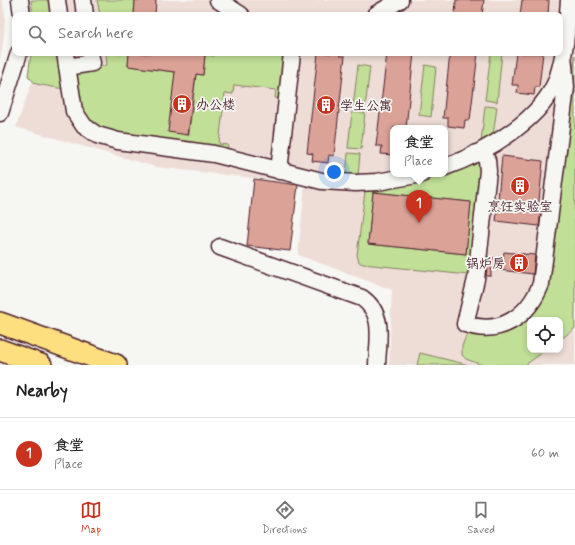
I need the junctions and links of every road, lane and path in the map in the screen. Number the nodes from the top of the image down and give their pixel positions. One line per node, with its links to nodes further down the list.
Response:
1 (20, 0): 7 (street)
2 (57, 0): 8 (street)
3 (83, 0): 9 (street)
4 (218, 0): 10 (street)
5 (400, 0): 11 (street)
6 (569, 0): 12 (street)
7 (22, 12)
8 (59, 12)
9 (85, 12)
10 (236, 12)
11 (380, 12)
12 (563, 55): 19 (street)
13 (18, 56): 18 (street)
14 (91, 56): 17 (street)
15 (292, 56): 21 (street)
16 (563, 56): 19 (street)
17 (66, 60): 21 (street)
18 (0, 113)
19 (476, 153): 20 (street)
20 (448, 166)
21 (279, 171): 22 (street)
22 (405, 177)
23 (220, 247): 28 (street)
24 (0, 323): 27 (main road)
25 (0, 350): 26 (main road)
26 (41, 365)
27 (116, 365)
28 (377, 365)

